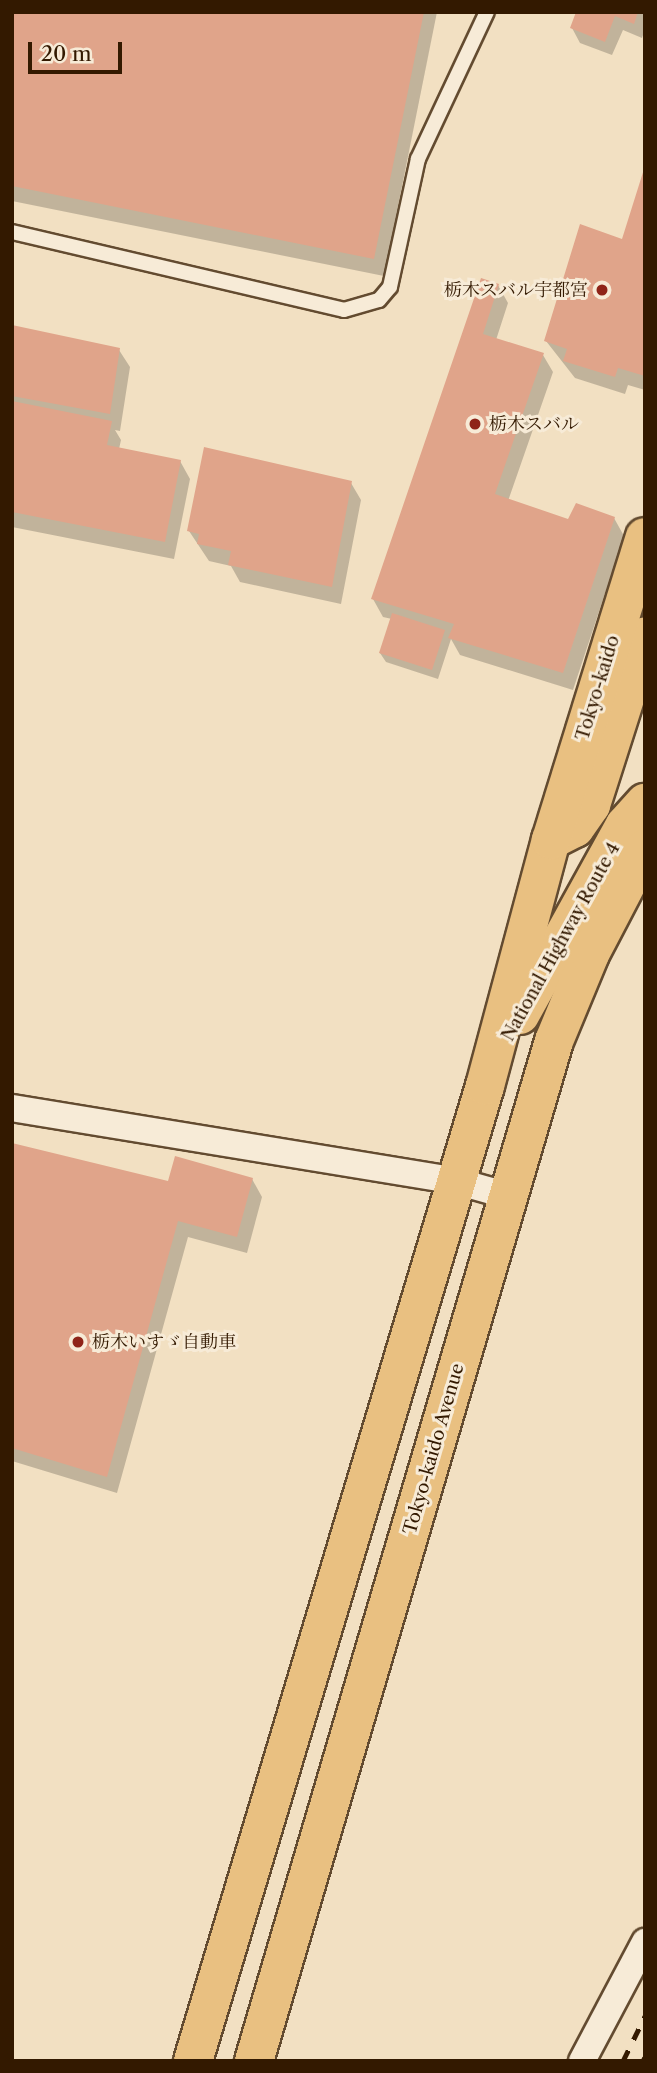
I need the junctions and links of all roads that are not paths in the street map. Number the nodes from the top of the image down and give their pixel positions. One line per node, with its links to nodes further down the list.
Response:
1 (487, 12): 2 (lane)
2 (12, 232)
3 (645, 537): 6 (highway, Tokyo-kaido)
4 (645, 636): 6 (highway, Tokyo-kaido)
5 (645, 803): 8 (highway, National Highway Route 4)
6 (551, 840): 8 (highway, Tokyo-kaido)
7 (645, 849): 11 (highway, Tokyo-kaido Avenue)
8 (485, 1086): 10 (highway)
9 (12, 1108): 10 (street)
10 (456, 1181): 11 (street); 13 (highway)
11 (509, 1196): 14 (highway, Tokyo-kaido Avenue)
12 (645, 1942): 15 (street)
13 (193, 2061)
14 (254, 2061)
15 (582, 2061)

